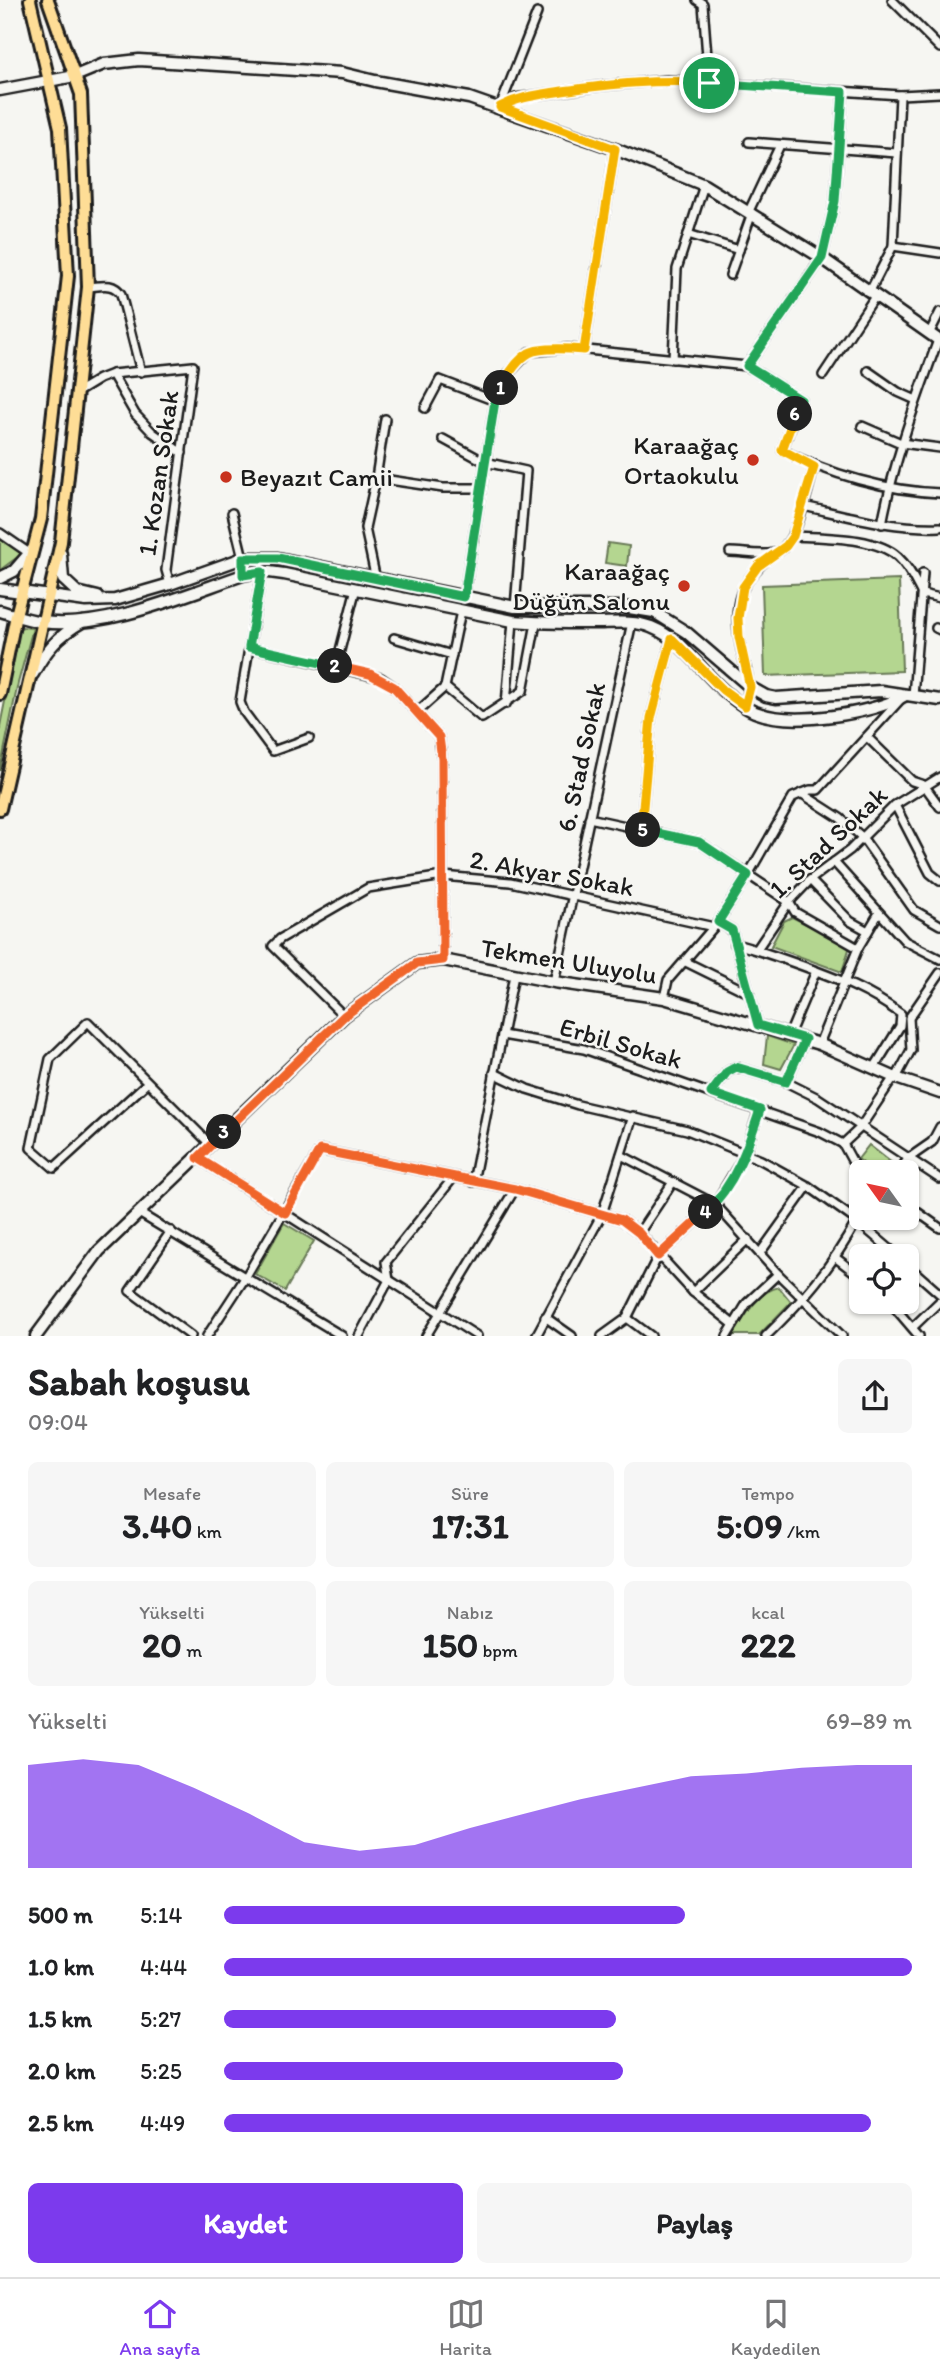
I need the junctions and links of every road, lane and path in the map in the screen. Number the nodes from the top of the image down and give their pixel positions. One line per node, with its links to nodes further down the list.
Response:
1 (30, 0): 8 (main road)
2 (48, 0): 7 (main road)
3 (697, 0): 9 (street)
4 (892, 0): 6 (street)
5 (537, 12): 14 (street)
6 (940, 48)
7 (75, 76): 8 (street); 14 (street); 28 (main road)
8 (48, 81): 10 (street); 62 (main road)
9 (709, 83): 11 (street); 14 (street)
10 (0, 90)
11 (843, 92): 13 (street); 18 (street)
12 (940, 93): 13 (street)
13 (900, 95): 19 (street)
14 (500, 107): 17 (street)
15 (749, 142): 16 (street)
16 (780, 145): 18 (street); 21 (street)
17 (615, 149): 20 (street); 32 (street)
18 (839, 149): 19 (street); 26 (street)
19 (897, 153): 23 (street)
20 (704, 185): 21 (street); 22 (street)
21 (750, 212): 24 (street); 26 (street)
22 (688, 234): 24 (street); 33 (street)
23 (893, 246): 25 (street); 29 (street)
24 (739, 250): 27 (street)
25 (940, 253)
26 (822, 258): 29 (street); 34 (street)
27 (730, 275)
28 (88, 287): 36 (street); 39 (main road)
29 (873, 293): 31 (street); 38 (street)
30 (940, 312): 31 (street)
31 (936, 338): 40 (street)
32 (584, 350): 33 (street); 41 (street)
33 (673, 359): 34 (street)
34 (747, 366): 50 (street)
35 (868, 371): 40 (street)
36 (141, 372): 37 (street); 48 (street, 1. Kozan Sokak)
37 (111, 374): 39 (street); 48 (street)
38 (823, 375)
39 (76, 393): 61 (main road)
40 (916, 400): 46 (street)
41 (495, 401): 42 (street); 49 (street)
42 (425, 408)
43 (385, 419): 51 (street)
44 (862, 426): 46 (street)
45 (443, 439): 49 (street)
46 (901, 443): 47 (street); 52 (street)
47 (940, 448)
48 (182, 453): 71 (street, 1. Kozan Sokak)
49 (485, 463): 53 (street); 80 (street)
50 (814, 467): 52 (street); 55 (street)
51 (376, 478): 53 (street); 70 (street)
52 (889, 486): 54 (street); 57 (street)
53 (481, 488): 77 (street)
54 (940, 493)
55 (803, 506): 57 (street); 60 (street)
56 (232, 513): 65 (street)
57 (882, 524): 58 (street)
58 (940, 527)
59 (0, 533): 62 (street)
60 (793, 536): 64 (street); 75 (street)
61 (61, 542): 76 (main road); 79 (street)
62 (31, 551): 69 (street); 74 (main road)
63 (730, 552): 64 (street)
64 (775, 554): 97 (street)
65 (243, 558): 68 (street); 70 (street); 71 (street)
66 (262, 572): 68 (street); 73 (street); 91 (street)
67 (923, 573): 75 (street)
68 (243, 575): 84 (street)
69 (0, 578)
70 (376, 580): 77 (street)
71 (170, 584): 79 (street)
72 (0, 589): 74 (street)
73 (356, 589): 82 (street); 93 (street)
74 (22, 592): 76 (street); 83 (main road)
75 (922, 594): 78 (street); 99 (street)
76 (49, 596): 79 (street); 86 (main road)
77 (464, 597): 80 (street); 82 (street)
78 (940, 598)
79 (115, 600)
80 (514, 607): 97 (street)
81 (0, 611): 83 (street)
82 (461, 611): 85 (street); 92 (street)
83 (16, 615): 86 (street); 98 (main road)
84 (85, 621): 86 (street); 95 (street)
85 (513, 621): 88 (street); 101 (street)
86 (43, 622): 95 (main road)
87 (632, 622): 88 (street); 90 (street); 112 (street, 6. Stad Sokak)
88 (536, 623): 101 (street)
89 (394, 638): 92 (street)
90 (672, 639): 102 (street); 113 (street)
91 (249, 647): 93 (street); 105 (street)
92 (452, 655): 96 (street)
93 (336, 667): 103 (street)
94 (0, 673): 98 (street)
95 (28, 684): 111 (main road)
96 (445, 687): 101 (street); 103 (street)
97 (750, 687): 99 (street); 102 (street)
98 (1, 690)
99 (909, 696): 100 (street); 102 (street); 104 (street)
100 (940, 700)
101 (506, 704)
102 (745, 706)
103 (417, 712): 117 (street)
104 (867, 737): 107 (street); 108 (street)
105 (309, 738)
106 (940, 777): 107 (street, 1. Stad Sokak)
107 (924, 785): 109 (street, 1. Stad Sokak); 110 (street)
108 (802, 793): 114 (street); 116 (street)
109 (895, 805): 114 (street, 1. Stad Sokak); 119 (street)
110 (940, 807)
111 (0, 809)
112 (589, 817): 113 (street); 120 (street, 6. Stad Sokak)
113 (641, 829): 116 (street)
114 (862, 836): 115 (street, 1. Stad Sokak); 124 (street)
115 (834, 862): 118 (street, 1. Stad Sokak); 122 (street)
116 (748, 875): 121 (street); 123 (street)
117 (443, 876): 120 (street, 2. Akyar Sokak); 130 (street); 139 (street, 2. Akyar Sokak)
118 (810, 880): 121 (street, 1. Stad Sokak); 125 (street)
119 (940, 881)
120 (573, 895): 123 (street, 2. Akyar Sokak); 136 (street, 6. Stad Sokak)
121 (789, 902): 127 (street); 128 (street, 1. Stad Sokak)
122 (879, 913): 125 (street); 129 (street)
123 (716, 924): 126 (street); 131 (street)
124 (940, 925)
125 (868, 931): 127 (street)
126 (736, 944): 128 (street); 137 (street)
127 (858, 948): 135 (street)
128 (757, 949): 132 (street)
129 (940, 959)
130 (443, 960): 134 (street, Tekmen Uluyolu); 139 (street, Tekmen Uluyolu)
131 (685, 962): 137 (street); 138 (street)
132 (816, 971): 135 (street); 141 (street)
133 (940, 973): 147 (street)
134 (514, 975): 136 (street, Tekmen Uluyolu); 142 (street)
135 (844, 980): 144 (street); 145 (street)
136 (554, 982): 138 (street, Tekmen Uluyolu)
137 (749, 993): 140 (street)
138 (664, 998): 140 (street, Tekmen Uluyolu)
139 (344, 1016): 157 (street, Tekmen Uluyolu)
140 (758, 1025): 141 (street, Tekmen Uluyolu)
141 (789, 1034): 143 (street, Tekmen Uluyolu)
142 (502, 1035): 146 (street); 150 (street, Erbil Sokak)
143 (805, 1039): 144 (street, Tekmen Uluyolu); 148 (street)
144 (819, 1044): 145 (street, Tekmen Uluyolu)
145 (874, 1068): 147 (street, Tekmen Uluyolu)
146 (494, 1073): 153 (street); 165 (street)
147 (895, 1077): 151 (street, Tekmen Uluyolu); 155 (street)
148 (786, 1082): 150 (street); 155 (street)
149 (147, 1083): 149 (street); 157 (street)
150 (711, 1093): 152 (street, Erbil Sokak)
151 (940, 1093)
152 (760, 1110): 156 (street, Erbil Sokak); 158 (street)
153 (633, 1116): 158 (street); 159 (street)
154 (940, 1127): 161 (street)
155 (860, 1128): 156 (street); 161 (street)
156 (843, 1144): 162 (street)
157 (211, 1145): 160 (street, Tekmen Uluyolu)
158 (746, 1154): 167 (street); 169 (street)
159 (621, 1155): 166 (street); 173 (street)
160 (198, 1158): 170 (street, Tekmen Uluyolu); 171 (street)
161 (909, 1158): 164 (street)
162 (852, 1160)
163 (453, 1178): 165 (street); 171 (street); 189 (street)
164 (940, 1179)
165 (473, 1182): 168 (street)
166 (673, 1182): 169 (street); 179 (street)
167 (808, 1186): 174 (street); 182 (street)
168 (515, 1189): 173 (street); 194 (street)
169 (715, 1203): 180 (street); 183 (street)
170 (139, 1213): 178 (street); 200 (street, Tekmen Uluyolu)
171 (285, 1213): 188 (street); 189 (street)
172 (919, 1213): 175 (street)
173 (603, 1214): 179 (street); 196 (street)
174 (849, 1216)
175 (940, 1228)
176 (852, 1230): 184 (street)
177 (867, 1230): 181 (street)
178 (171, 1231): 188 (street); 201 (street)
179 (639, 1233): 183 (street)
180 (748, 1239): 182 (street); 190 (street)
181 (884, 1244)
182 (760, 1253): 186 (street)
183 (658, 1256): 190 (street); 197 (street)
184 (836, 1258): 185 (street); 192 (street)
185 (849, 1268)
186 (778, 1274): 192 (street); 198 (street)
187 (919, 1275): 191 (street)
188 (245, 1278): 202 (street); 203 (street)
189 (389, 1280): 194 (street); 204 (street)
190 (693, 1292): 198 (street)
191 (940, 1294)
192 (803, 1300): 212 (street); 213 (street)
193 (940, 1301): 199 (street)
194 (440, 1312): 205 (street); 206 (street)
195 (901, 1314): 199 (street)
196 (545, 1317): 207 (street); 208 (street)
197 (627, 1318): 209 (street); 210 (street)
198 (733, 1324): 211 (street)
199 (914, 1328): 214 (street)
200 (41, 1334)
201 (191, 1335)
202 (207, 1335)
203 (342, 1335)
204 (359, 1335)
205 (426, 1335)
206 (477, 1335)
207 (536, 1335)
208 (572, 1335)
209 (602, 1335)
210 (651, 1335)
211 (727, 1335)
212 (766, 1335)
213 (842, 1335)
214 (919, 1335)

